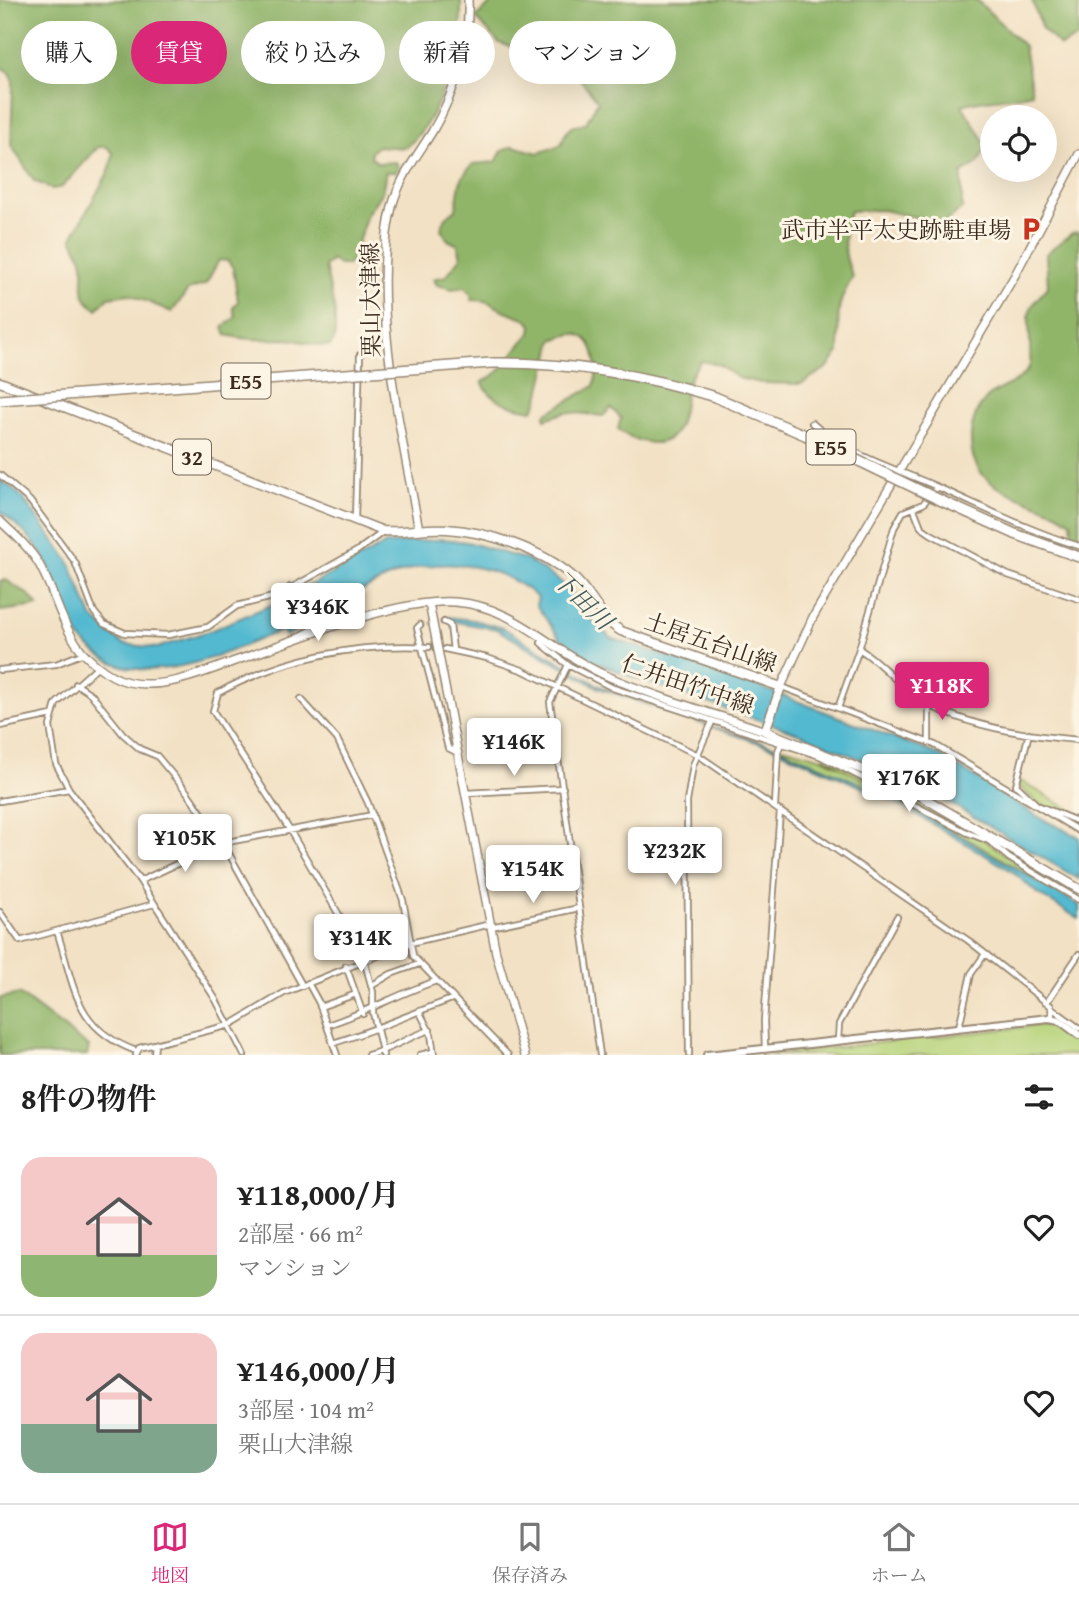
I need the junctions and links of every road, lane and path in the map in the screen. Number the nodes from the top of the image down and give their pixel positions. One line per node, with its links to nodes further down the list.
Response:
1 (468, 0): 13 (main road, 栗山大津線)
2 (1079, 154): 7 (main road, 仁井田竹中線)
3 (360, 355): 11 (street)
4 (0, 382): 11 (main road, 土居五台山線 / 32)
5 (0, 400): 16 (highway, E55, bridge)
6 (812, 423): 7 (street)
7 (900, 472): 9 (street); 37 (main road, 仁井田竹中線)
8 (0, 475): 17 (street)
9 (937, 487): 10 (street); 15 (street)
10 (914, 509): 18 (street); 29 (street)
11 (355, 519): 14 (main road, 土居五台山線 / 32)
12 (0, 521): 31 (main road, 仁井田竹中線)
13 (419, 530): 14 (main road, 土居五台山線 / 32); 37 (main road, 土居五台山線 / 32)
14 (383, 531): 17 (street)
15 (1079, 546)
16 (1079, 557)
17 (291, 588): 23 (street)
18 (1079, 599)
19 (429, 603): 20 (main road, 仁井田竹中線); 24 (main road, 仁井田竹中線); 49 (main road)
20 (348, 622): 23 (street); 25 (main road, 仁井田竹中線)
21 (444, 622): 30 (street)
22 (420, 625): 26 (street)
23 (313, 627): 25 (street)
24 (544, 638): 33 (street); 44 (main road, 仁井田竹中線)
25 (290, 642): 32 (main road, 仁井田竹中線)
26 (421, 647): 27 (street); 49 (street); 60 (street)
27 (429, 647)
28 (445, 649): 30 (street)
29 (859, 649): 39 (street); 40 (street)
30 (453, 650): 36 (street)
31 (84, 653): 32 (main road, 仁井田竹中線); 34 (street)
32 (98, 666): 35 (street)
33 (566, 668): 36 (street); 42 (street)
34 (0, 670)
35 (76, 684): 41 (street); 63 (street)
36 (556, 686): 51 (street); 52 (street)
37 (781, 687): 40 (street); 44 (main road, 土居五台山線)
38 (301, 699): 58 (street)
39 (929, 704): 45 (street); 47 (street)
40 (838, 708): 47 (street)
41 (51, 715): 43 (street); 53 (street)
42 (712, 722): 48 (street); 51 (street)
43 (0, 726)
44 (766, 729): 50 (main road)
45 (1029, 733): 46 (street); 56 (street)
46 (1079, 740)
47 (929, 743): 56 (street)
48 (781, 744): 50 (street); 57 (street)
49 (459, 753): 54 (main road)
50 (820, 754): 62 (main road)
51 (698, 755): 57 (street); 113 (street)
52 (563, 788): 54 (street); 68 (street)
53 (69, 789): 55 (street); 64 (street)
54 (466, 793): 71 (main road)
55 (0, 801)
56 (1037, 807): 59 (street); 61 (street)
57 (778, 808): 74 (street); 101 (street)
58 (373, 815): 60 (street); 73 (street)
59 (1079, 821)
60 (290, 831): 63 (street); 76 (street)
61 (1079, 831)
62 (990, 839): 65 (main road); 66 (street)
63 (223, 843): 64 (street); 80 (street)
64 (140, 881): 67 (street)
65 (1079, 889)
66 (1079, 900)
67 (154, 904): 72 (street); 91 (street)
68 (579, 908): 71 (street); 112 (street)
69 (0, 912): 72 (street)
70 (897, 917): 98 (street)
71 (491, 926): 73 (street); 111 (main road)
72 (57, 931): 102 (street)
73 (410, 943): 76 (street); 77 (street)
74 (985, 954): 84 (street); 93 (street)
75 (1079, 954): 84 (street)
76 (363, 960): 78 (street); 81 (street)
77 (419, 964): 79 (street); 81 (street)
78 (346, 966): 80 (street); 82 (street)
79 (436, 981): 83 (street); 86 (street)
80 (305, 984): 85 (street); 91 (street)
81 (371, 986): 86 (street)
82 (356, 994): 85 (street); 89 (street)
83 (452, 999): 88 (street); 110 (street)
84 (1047, 1002): 87 (street)
85 (320, 1007): 92 (street)
86 (373, 1009): 89 (street); 95 (street)
87 (1054, 1009): 90 (street); 94 (street)
88 (419, 1011): 95 (street); 96 (street)
89 (363, 1014): 92 (street)
90 (1052, 1018): 93 (street); 97 (street)
91 (230, 1025): 100 (street); 106 (street)
92 (327, 1026): 99 (street)
93 (959, 1027): 98 (street)
94 (1079, 1028)
95 (376, 1030): 99 (street); 103 (street)
96 (430, 1030): 103 (street); 104 (street)
97 (1079, 1035)
98 (839, 1037): 101 (street)
99 (333, 1043): 107 (street)
100 (155, 1044): 102 (street); 105 (street)
101 (765, 1048): 114 (street)
102 (136, 1053)
103 (382, 1053): 108 (street)
104 (433, 1054): 109 (street)
105 (153, 1055)
106 (244, 1055)
107 (337, 1055)
108 (368, 1055)
109 (420, 1055)
110 (508, 1055)
111 (526, 1055)
112 (600, 1055)
113 (689, 1055)
114 (707, 1055)

